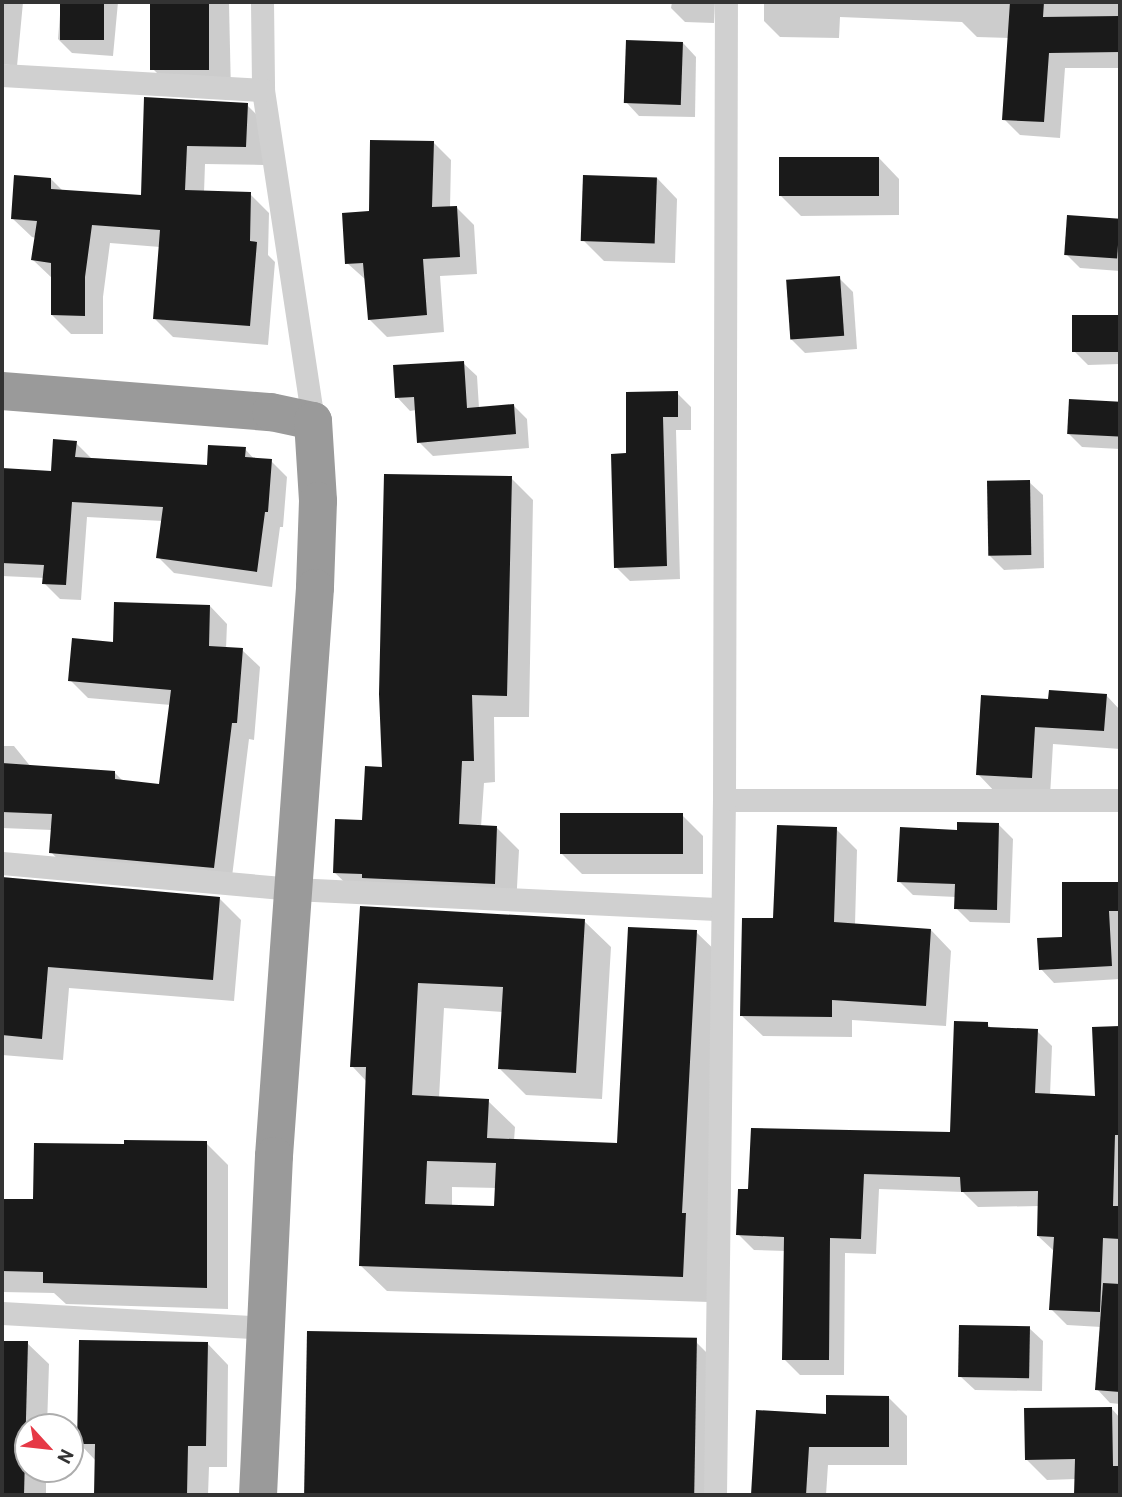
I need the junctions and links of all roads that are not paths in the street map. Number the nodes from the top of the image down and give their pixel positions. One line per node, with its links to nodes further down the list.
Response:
1 (262, 2): 4 (street)
2 (726, 2): 7 (street)
3 (2, 75): 4 (street)
4 (263, 89): 6 (street)
5 (2, 391): 6 (highway)
6 (313, 421): 10 (highway)
7 (724, 800): 8 (street); 11 (street)
8 (1120, 800)
9 (2, 863): 10 (street)
10 (293, 889): 11 (street); 13 (highway)
11 (722, 909): 15 (street)
12 (2, 1313): 13 (street)
13 (268, 1328): 14 (highway)
14 (258, 1495)
15 (715, 1495)

